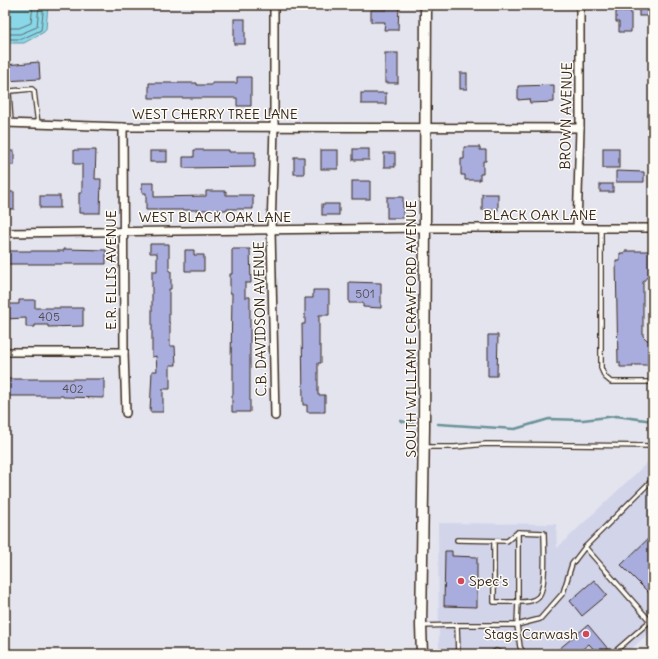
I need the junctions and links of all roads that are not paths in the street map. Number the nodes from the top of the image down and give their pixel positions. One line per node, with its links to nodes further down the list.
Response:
1 (274, 5): 7 (street, C.B. DAVIDSON AVENUE)
2 (426, 5): 8 (main road, SOUTH WILLIAM E CRAWFORD AVENUE)
3 (580, 5): 9 (street, BROWN AVENUE)
4 (8, 123): 5 (street, WEST CHERRY TREE LANE); 5 (lane)
5 (38, 124): 6 (street, WEST CHERRY TREE LANE)
6 (123, 126): 7 (street, WEST CHERRY TREE LANE); 14 (street, E.R. ELLIS AVENUE)
7 (274, 127): 8 (street, WEST CHERRY TREE LANE); 15 (street, C.B. DAVIDSON AVENUE)
8 (425, 128): 9 (street, WEST CHERRY TREE LANE); 10 (main road, SOUTH WILLIAM E CRAWFORD AVENUE)
9 (580, 128): 11 (street, BROWN AVENUE)
10 (426, 228): 11 (street, BLACK OAK LANE); 15 (street, WEST BLACK OAK LANE); 23 (main road, SOUTH WILLIAM E CRAWFORD AVENUE)
11 (577, 228): 12 (street, BLACK OAK LANE)
12 (601, 228): 13 (street, BLACK OAK LANE); 19 (lane)
13 (653, 228)
14 (124, 230): 15 (street, WEST BLACK OAK LANE); 16 (street, WEST BLACK OAK LANE); 18 (street, E.R. ELLIS AVENUE)
15 (271, 230): 21 (street, C.B. DAVIDSON AVENUE)
16 (5, 232)
17 (5, 352): 18 (street)
18 (124, 352): 20 (street, E.R. ELLIS AVENUE)
19 (653, 382)
20 (126, 413)
21 (275, 416)
22 (653, 446): 23 (lane)
23 (424, 447): 34 (main road, SOUTH WILLIAM E CRAWFORD AVENUE)
24 (653, 479): 28 (lane)
25 (518, 532): 27 (lane); 29 (lane); 29 (lane)
26 (457, 540): 27 (lane)
27 (494, 541): 29 (lane)
28 (585, 547): 31 (lane); 33 (lane)
29 (518, 602): 33 (lane)
30 (653, 618): 31 (lane)
31 (650, 621): 40 (lane)
32 (456, 625): 33 (lane); 34 (lane); 36 (lane)
33 (517, 625): 39 (lane)
34 (421, 626): 35 (main road, SOUTH WILLIAM E CRAWFORD AVENUE)
35 (422, 654)
36 (458, 654)
37 (491, 654): 38 (lane)
38 (505, 654)
39 (524, 654)
40 (612, 654)

